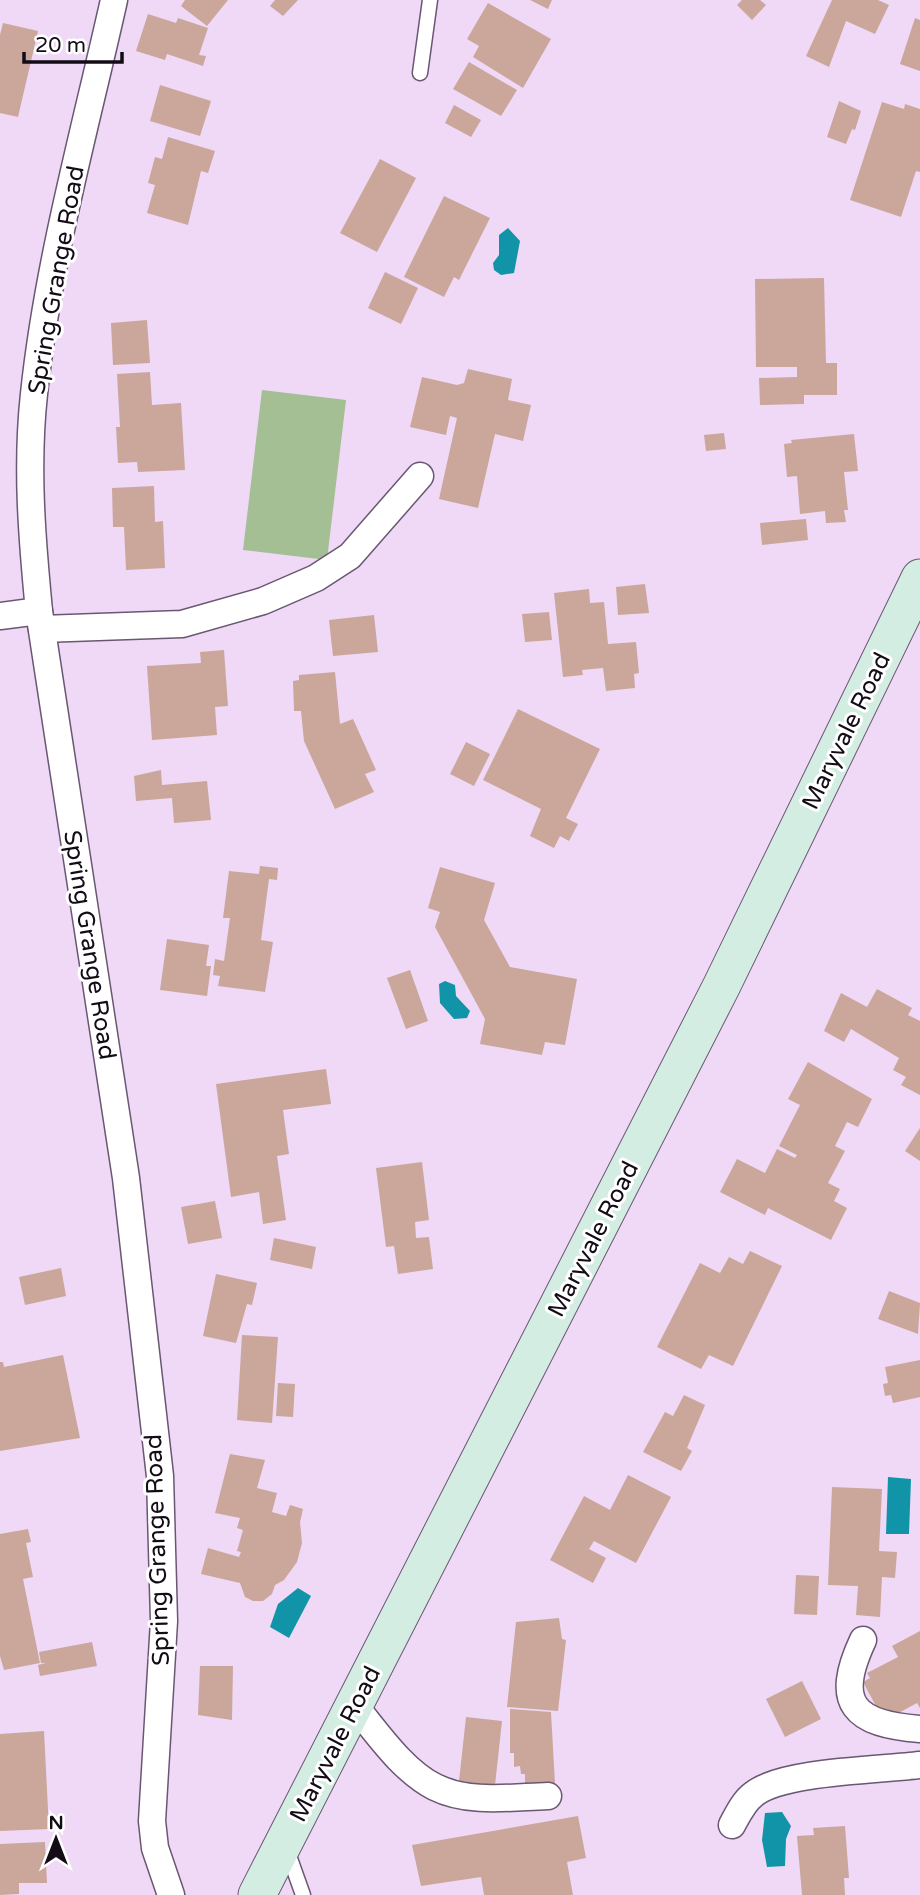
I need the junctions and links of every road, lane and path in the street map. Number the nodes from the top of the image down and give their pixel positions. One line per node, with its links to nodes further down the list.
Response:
1 (114, 0): 7 (street, Spring Grange Road)
2 (430, 0): 3 (lane)
3 (420, 73)
4 (420, 476): 7 (street)
5 (920, 578): 9 (street, Maryvale Road)
6 (0, 616): 7 (street)
7 (40, 620): 15 (street, Spring Grange Road)
8 (863, 1640): 10 (street)
9 (355, 1706): 12 (street); 14 (street, Maryvale Road)
10 (920, 1730)
11 (920, 1765): 13 (street)
12 (548, 1796)
13 (732, 1825)
14 (284, 1842): 16 (street, Maryvale Road); 17 (lane)
15 (171, 1895)
16 (257, 1895)
17 (303, 1895)

